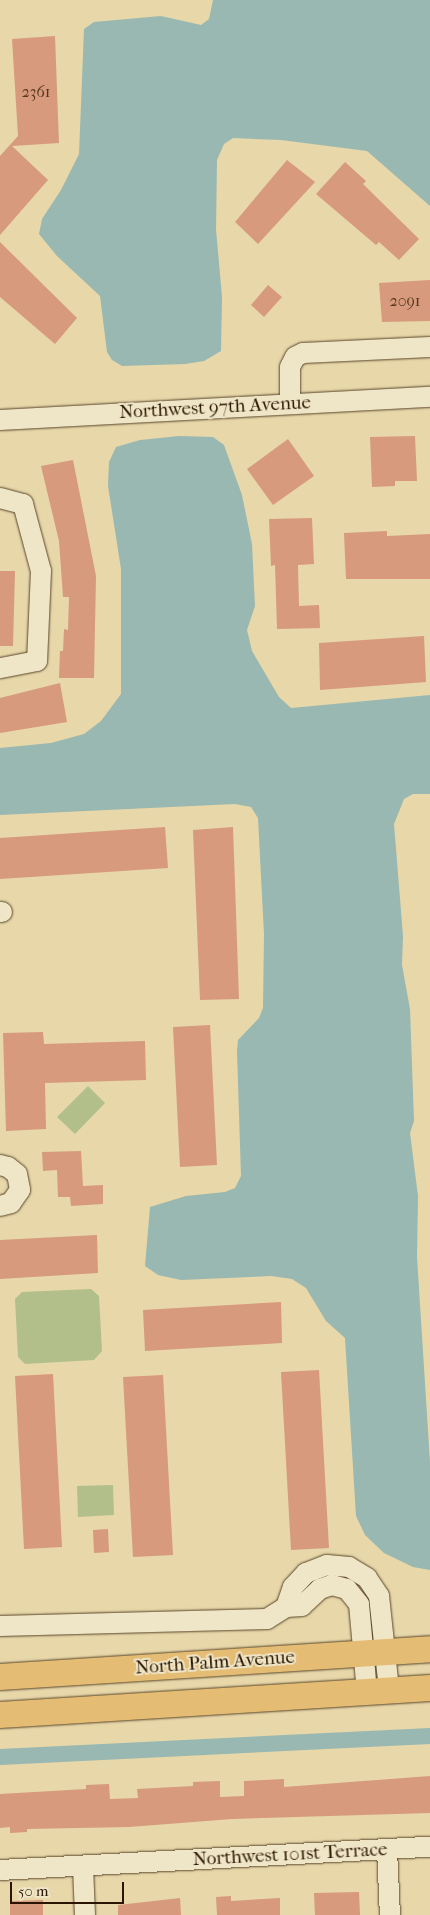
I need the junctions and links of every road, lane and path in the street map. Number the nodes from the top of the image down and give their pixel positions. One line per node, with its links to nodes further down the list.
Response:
1 (430, 347): 3 (street)
2 (430, 397): 3 (street, Northwest 97th Avenue)
3 (290, 404): 4 (street, Northwest 97th Avenue)
4 (0, 420)
5 (0, 498): 6 (street)
6 (0, 668)
7 (0, 1165): 8 (street)
8 (0, 1206)
9 (0, 1626): 11 (street)
10 (430, 1649): 11 (main road, North Palm Avenue)
11 (373, 1653): 12 (main road, North Palm Avenue); 14 (street)
12 (0, 1677)
13 (430, 1688): 14 (main road, North Palm Avenue)
14 (378, 1691): 15 (main road, North Palm Avenue)
15 (0, 1715)
16 (430, 1847): 17 (street, Northwest 101st Terrace)
17 (387, 1850): 18 (street, Northwest 101st Terrace); 21 (street)
18 (83, 1866): 19 (street, Northwest 101st Terrace); 20 (street)
19 (0, 1870)
20 (85, 1915)
21 (390, 1915)

